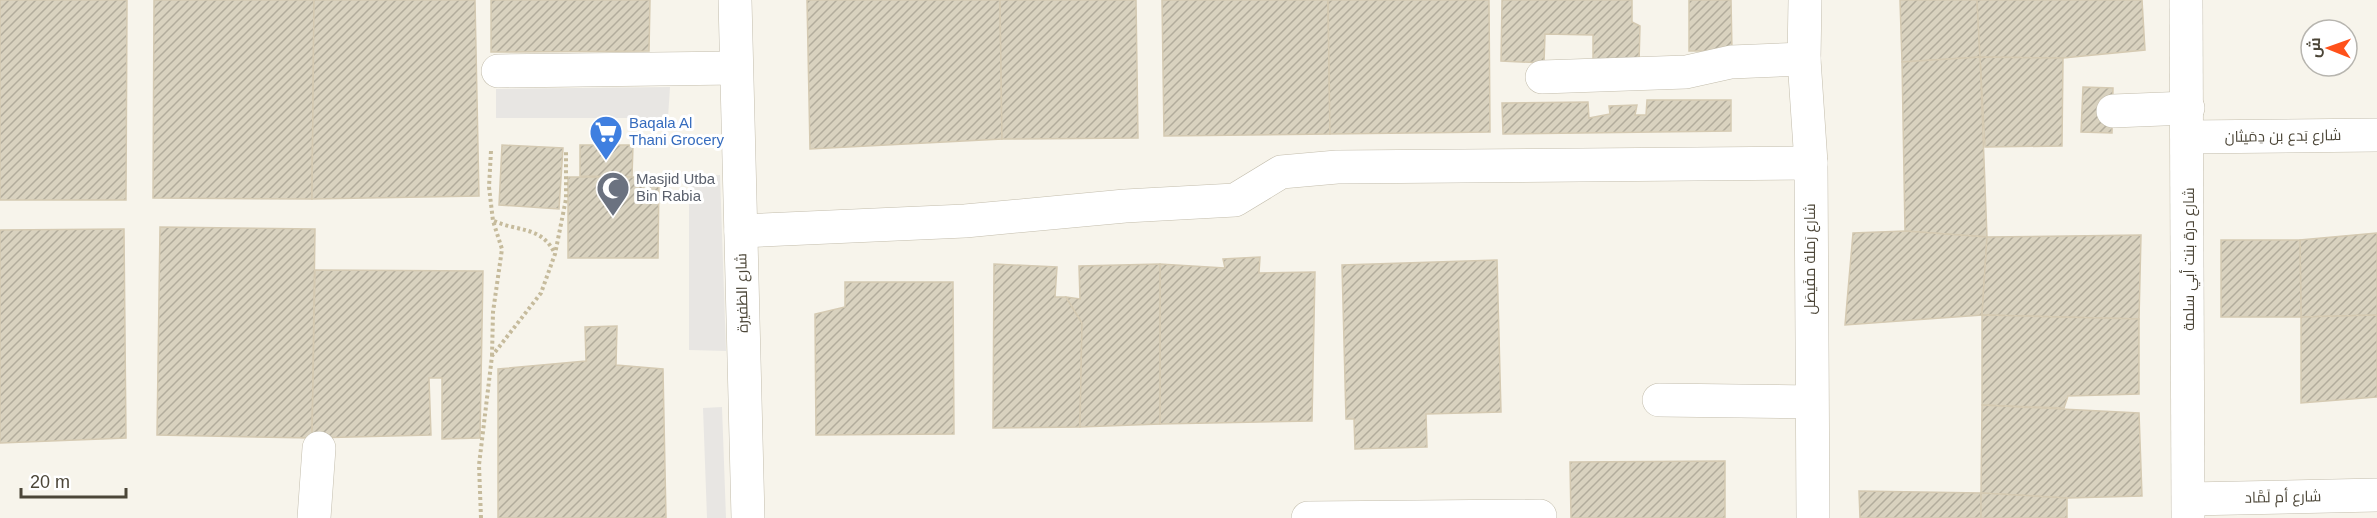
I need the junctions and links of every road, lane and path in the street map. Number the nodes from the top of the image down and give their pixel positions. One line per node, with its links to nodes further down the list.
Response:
1 (735, 0): 5 (street, شارع الظفيرة)
2 (1805, 0): 4 (street, شارع رَملة مفَيصَل)
3 (2186, 0): 9 (street, شارع درة بنت أبي سلمة)
4 (1804, 59): 7 (street); 13 (street, شارع رَملة مفَيصَل)
5 (736, 69): 6 (street); 15 (street, شارع الظفيرة)
6 (498, 71)
7 (1542, 77)
8 (2113, 111): 9 (street, شارع بَدع بن دِمَيثان)
9 (2188, 123): 10 (street, شارع بَدع بن دِمَيثان); 22 (street, شارع درة بنت أبي سلمة)
10 (2377, 135)
11 (490, 151): 14 (path)
12 (566, 151): 16 (path)
13 (1811, 163): 15 (street); 19 (street, شارع رَملة مفَيصَل)
14 (494, 221): 16 (path); 17 (path)
15 (741, 231): 26 (street, شارع الظفيرة)
16 (555, 254): 17 (path)
17 (492, 356): 25 (path)
18 (1659, 400): 19 (street)
19 (1810, 402): 28 (street, شارع رَملة مفَيصَل)
20 (319, 448): 24 (street)
21 (2377, 495): 22 (street, شارع أم لَمَّاد)
22 (2188, 509)
23 (1540, 516): 27 (street)
24 (314, 518)
25 (481, 518)
26 (748, 518)
27 (1308, 518)
28 (1813, 518)

